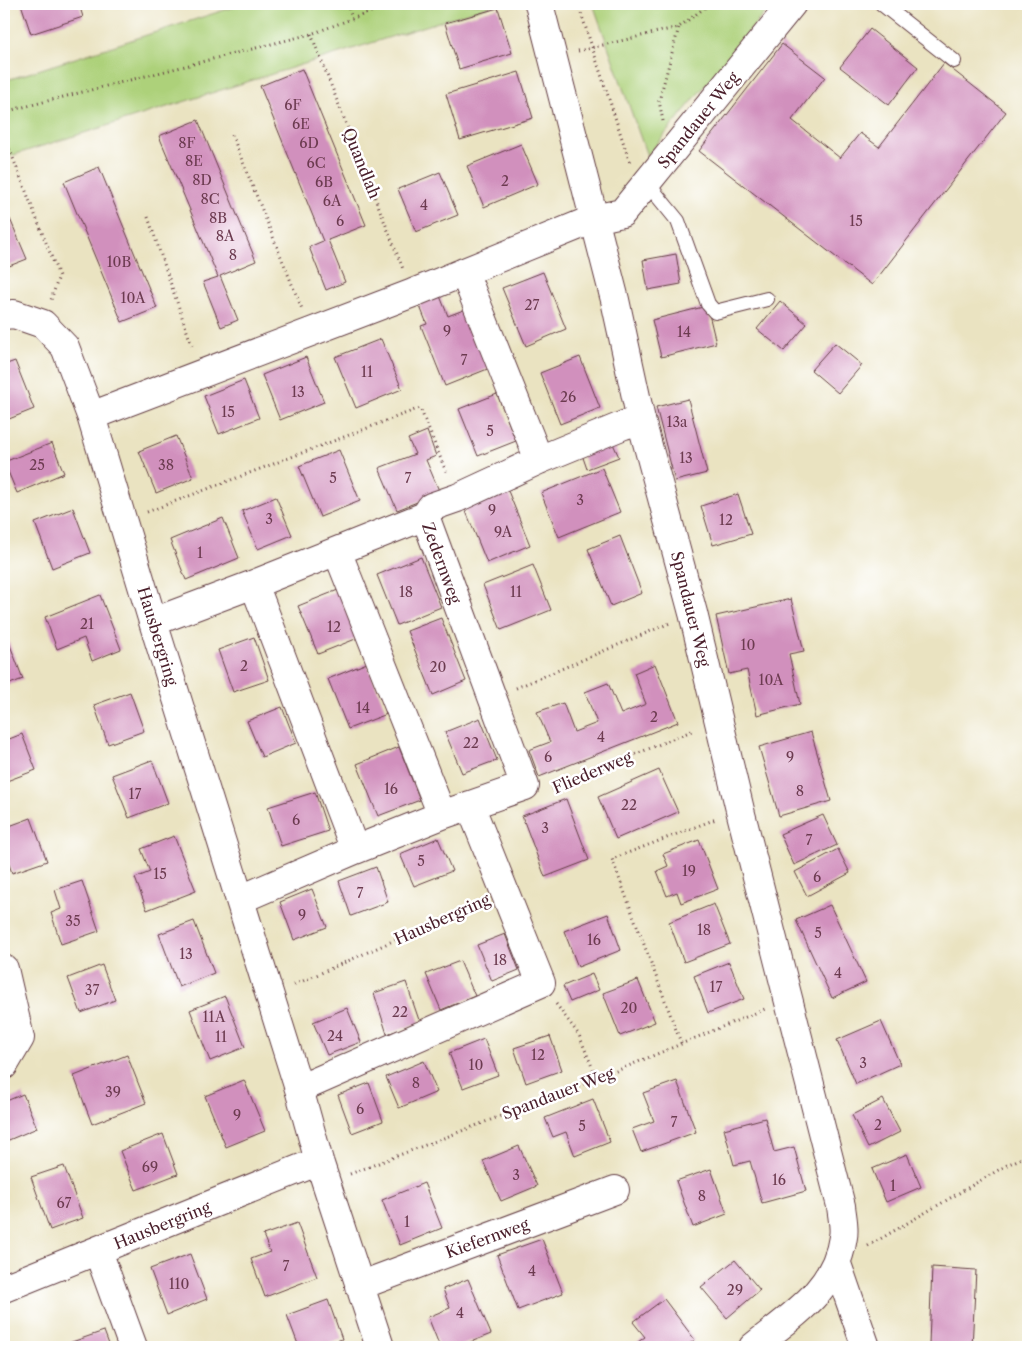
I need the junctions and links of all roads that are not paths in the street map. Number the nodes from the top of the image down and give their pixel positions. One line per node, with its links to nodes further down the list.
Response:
1 (539, 4): 6 (street, Spandauer Weg)
2 (792, 4): 5 (street, Spandauer Weg)
3 (882, 4): 4 (lane)
4 (954, 61)
5 (643, 187): 6 (street, Spandauer Weg); 8 (lane)
6 (594, 219): 7 (street); 11 (street, Spandauer Weg)
7 (464, 272): 10 (street); 12 (street)
8 (768, 299)
9 (4, 315): 10 (street, Hausbergring)
10 (91, 416): 16 (street, Hausbergring)
11 (641, 420): 12 (street); 27 (street, Spandauer Weg)
12 (539, 460): 13 (street)
13 (425, 516): 14 (street, Zedernweg); 17 (street, Zedernweg)
14 (337, 551): 15 (street, Zedernweg); 18 (street)
15 (254, 584): 16 (street, Zedernweg); 19 (street)
16 (153, 622): 20 (street, Hausbergring)
17 (470, 805): 18 (street); 23 (street)
18 (442, 815): 19 (street)
19 (355, 850): 20 (street)
20 (241, 899): 23 (street, Hausbergring)
21 (4, 969): 22 (street)
22 (4, 1065)
23 (299, 1089): 24 (street, Hausbergring)
24 (323, 1172): 26 (street, Hausbergring); 28 (street, Hausbergring)
25 (615, 1190): 28 (street, Kiefernweg)
26 (98, 1251): 29 (street, Hausbergring); 30 (street)
27 (837, 1264): 32 (street, Spandauer Weg); 33 (street)
28 (359, 1286): 31 (street, Hausbergring)
29 (4, 1288)
30 (133, 1347)
31 (380, 1347)
32 (752, 1347)
33 (866, 1347)

